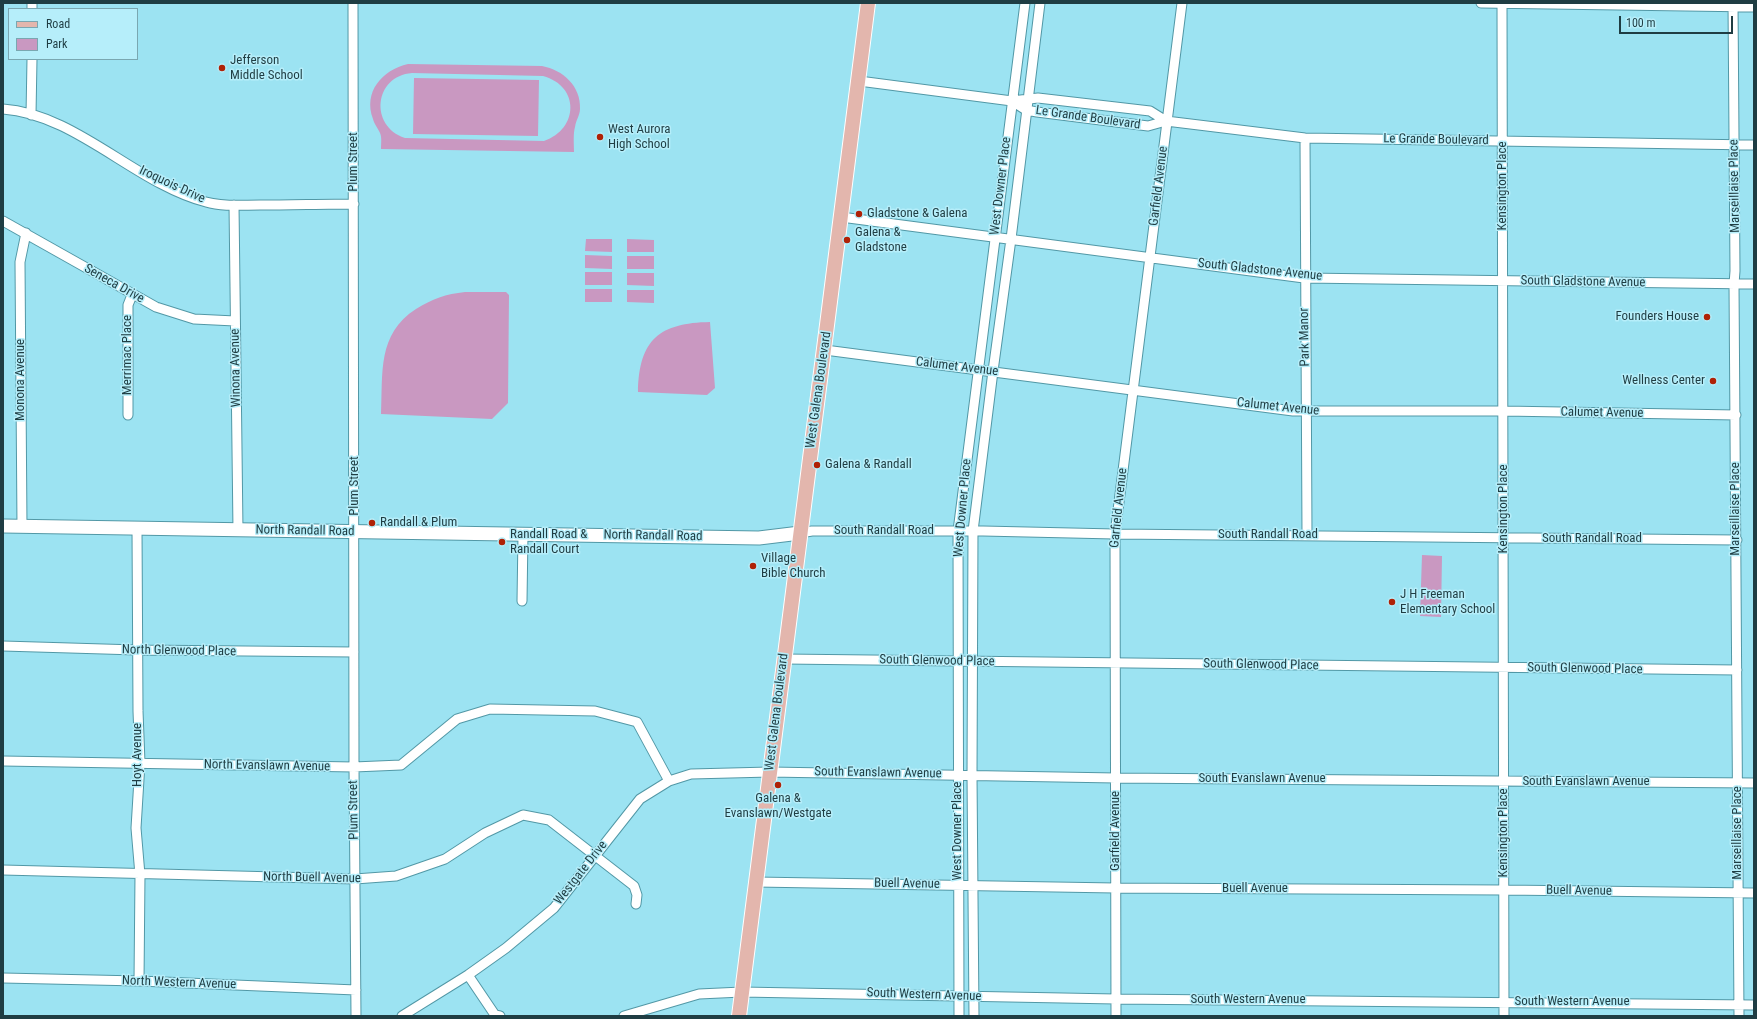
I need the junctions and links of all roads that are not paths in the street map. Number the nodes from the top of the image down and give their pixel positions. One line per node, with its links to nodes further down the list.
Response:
1 (354, 3): 22 (street, Plum Street)
2 (868, 3): 11 (main road, West Galena Boulevard)
3 (1025, 3): 13 (street, West Downer Place)
4 (1040, 3): 12 (street, West Downer Place)
5 (1182, 3): 17 (street, Garfield Avenue)
6 (1481, 3): 7 (street)
7 (1502, 3): 8 (street); 19 (street, Kensington Place)
8 (1733, 5): 9 (street); 20 (street, Marseillaise Place)
9 (1754, 7)
10 (32, 60): 16 (street)
11 (859, 81): 13 (street, Le Grande Boulevard); 24 (main road, West Galena Boulevard)
12 (1028, 99): 13 (street, Le Grande Boulevard); 15 (street, West Downer Place); 17 (street, Le Grande Boulevard)
13 (1012, 101): 15 (street, Le Grande Boulevard); 27 (street, West Downer Place)
14 (3, 109): 16 (street, Iroquois Drive)
15 (1026, 110): 17 (street, Le Grande Boulevard); 28 (street, West Downer Place)
16 (31, 115): 23 (street, Iroquois Drive)
17 (1166, 121): 18 (street, Le Grande Boulevard); 29 (street, Garfield Avenue)
18 (1305, 138): 19 (street, Le Grande Boulevard); 30 (street, Park Manor)
19 (1503, 141): 20 (street, Le Grande Boulevard); 31 (street, Kensington Place)
20 (1734, 144): 21 (street, Le Grande Boulevard); 32 (street, Marseillaise Place)
21 (1754, 145)
22 (354, 204): 23 (street, Iroquois Drive); 50 (street, Plum Street)
23 (234, 205): 35 (street, Winona Avenue)
24 (841, 217): 27 (street, South Gladstone Avenue); 36 (main road, West Galena Boulevard)
25 (3, 221): 26 (street, Seneca Drive)
26 (26, 233): 34 (street, Seneca Drive); 45 (street, Monona Avenue)
27 (994, 237): 28 (street, South Gladstone Avenue); 37 (street, West Downer Place)
28 (1011, 239): 29 (street, South Gladstone Avenue); 38 (street, West Downer Place)
29 (1150, 257): 30 (street, South Gladstone Avenue); 39 (street, Garfield Avenue)
30 (1304, 278): 31 (street, South Gladstone Avenue); 40 (street, Park Manor)
31 (1502, 280): 32 (street, South Gladstone Avenue); 41 (street, Kensington Place)
32 (1734, 284): 33 (street, South Gladstone Avenue); 43 (street, Marseillaise Place)
33 (1754, 284)
34 (132, 295): 35 (street, Seneca Drive); 42 (street, Merrimac Place)
35 (235, 321): 47 (street, Winona Avenue)
36 (825, 350): 37 (street, Calumet Avenue); 51 (main road, West Galena Boulevard)
37 (979, 370): 38 (street, Calumet Avenue); 48 (street, West Downer Place)
38 (993, 371): 39 (street, Calumet Avenue); 49 (street, West Downer Place)
39 (1133, 389): 40 (street, Calumet Avenue); 52 (street, Garfield Avenue)
40 (1306, 411): 41 (street, Calumet Avenue); 54 (street, Park Manor)
41 (1504, 411): 43 (street, Calumet Avenue); 55 (street, Kensington Place)
42 (128, 415)
43 (1736, 415): 56 (street, Marseillaise Place)
44 (3, 526): 45 (main road, North Randall Road)
45 (22, 527): 46 (main road, North Randall Road)
46 (137, 529): 47 (main road, North Randall Road); 59 (street, Hoyt Avenue)
47 (238, 531): 50 (main road, North Randall Road)
48 (958, 531): 49 (street, South Randall Road); 51 (street, South Randall Road); 62 (street, West Downer Place)
49 (973, 531): 52 (street, South Randall Road); 63 (street, West Downer Place)
50 (354, 532): 53 (main road, North Randall Road); 60 (street, Plum Street)
51 (800, 533): 53 (main road, North Randall Road); 61 (main road, West Galena Boulevard)
52 (1114, 534): 54 (street, South Randall Road); 64 (street, Garfield Avenue)
53 (523, 535): 57 (street)
54 (1307, 535): 55 (street, South Randall Road)
55 (1504, 538): 56 (street, South Randall Road); 65 (street, Kensington Place)
56 (1737, 540): 66 (street, Marseillaise Place)
57 (522, 601)
58 (3, 646): 59 (street, North Glenwood Place)
59 (137, 650): 60 (street, North Glenwood Place); 68 (street, Hoyt Avenue)
60 (354, 652): 69 (street, Plum Street)
61 (784, 658): 62 (street, South Glenwood Place); 70 (main road, West Galena Boulevard)
62 (957, 661): 63 (street, South Glenwood Place); 71 (street, West Downer Place)
63 (973, 661): 64 (street, South Glenwood Place); 72 (street, West Downer Place)
64 (1115, 663): 65 (street, South Glenwood Place); 73 (street, Garfield Avenue)
65 (1504, 668): 66 (street, South Glenwood Place); 75 (street, Kensington Place)
66 (1737, 670): 76 (street, Marseillaise Place)
67 (3, 760): 68 (street, North Evanslawn Avenue)
68 (140, 763): 69 (street, North Evanslawn Avenue); 80 (street, Hoyt Avenue)
69 (354, 767): 74 (street, North Evanslawn Avenue); 81 (street, Plum Street)
70 (770, 772): 71 (street, South Evanslawn Avenue); 74 (street, Westgate Drive); 82 (main road, West Galena Boulevard)
71 (958, 774): 72 (street, South Evanslawn Avenue); 83 (street, West Downer Place)
72 (972, 775): 73 (street, South Evanslawn Avenue); 84 (street, West Downer Place)
73 (1116, 778): 75 (street, South Evanslawn Avenue); 85 (street, Garfield Avenue)
74 (669, 781): 78 (street, Westgate Drive)
75 (1504, 781): 76 (street, South Evanslawn Avenue); 86 (street, Kensington Place)
76 (1738, 783): 77 (street, South Evanslawn Avenue); 87 (street, Marseillaise Place)
77 (1754, 783)
78 (594, 855): 81 (street, North Buell Avenue); 89 (street, North Buell Avenue); 90 (street, Westgate Drive)
79 (3, 870): 80 (street, North Buell Avenue)
80 (140, 875): 81 (street, North Buell Avenue); 92 (street, Hoyt Avenue)
81 (355, 880): 93 (street, Plum Street)
82 (756, 882): 83 (street, Buell Avenue); 94 (main road, West Galena Boulevard)
83 (958, 885): 84 (street, Buell Avenue); 95 (street, West Downer Place)
84 (974, 885): 85 (street, Buell Avenue); 96 (street, West Downer Place)
85 (1116, 888): 86 (street, Buell Avenue); 97 (street, Garfield Avenue)
86 (1504, 890): 87 (street, Buell Avenue); 98 (street, Kensington Place)
87 (1738, 893): 88 (street, Buell Avenue); 99 (street, Marseillaise Place)
88 (1754, 893)
89 (636, 904)
90 (468, 975): 102 (street, Westgate Drive); 103 (street)
91 (3, 978): 92 (street, North Western Avenue)
92 (139, 981): 93 (street, North Western Avenue)
93 (356, 990): 101 (street, Plum Street)
94 (742, 992): 95 (street, South Western Avenue); 104 (street); 105 (main road, West Galena Boulevard)
95 (959, 997): 96 (street, South Western Avenue); 106 (street, West Downer Place)
96 (974, 997): 97 (street, South Western Avenue); 107 (street, West Downer Place)
97 (1116, 999): 98 (street, South Western Avenue); 108 (street, Garfield Avenue)
98 (1505, 1002): 99 (street, South Western Avenue); 109 (street, Kensington Place)
99 (1739, 1004): 100 (street, South Western Avenue); 110 (street, Marseillaise Place)
100 (1754, 1004)
101 (356, 1016)
102 (402, 1016)
103 (500, 1016)
104 (624, 1016)
105 (739, 1016)
106 (959, 1016)
107 (974, 1016)
108 (1116, 1016)
109 (1504, 1016)
110 (1739, 1016)

